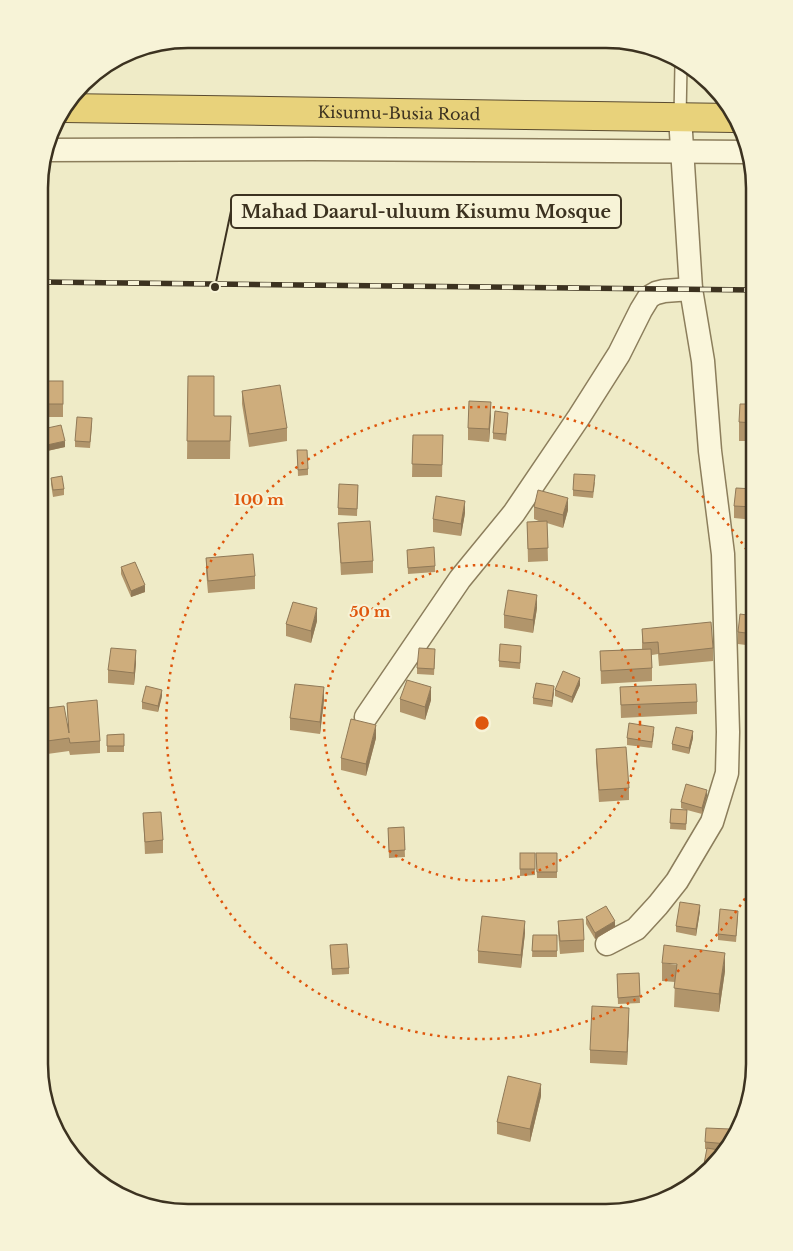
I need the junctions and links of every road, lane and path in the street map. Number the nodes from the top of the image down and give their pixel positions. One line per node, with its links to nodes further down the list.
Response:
1 (681, 69): 3 (lane)
2 (72, 108): 3 (highway, Kisumu-Busia Road)
3 (680, 117): 4 (highway, Kisumu-Busia Road); 6 (street)
4 (727, 118)
5 (52, 150): 6 (street)
6 (681, 151): 7 (street); 8 (street)
7 (741, 152)
8 (691, 289): 9 (street); 10 (street)
9 (366, 717)
10 (607, 944)

